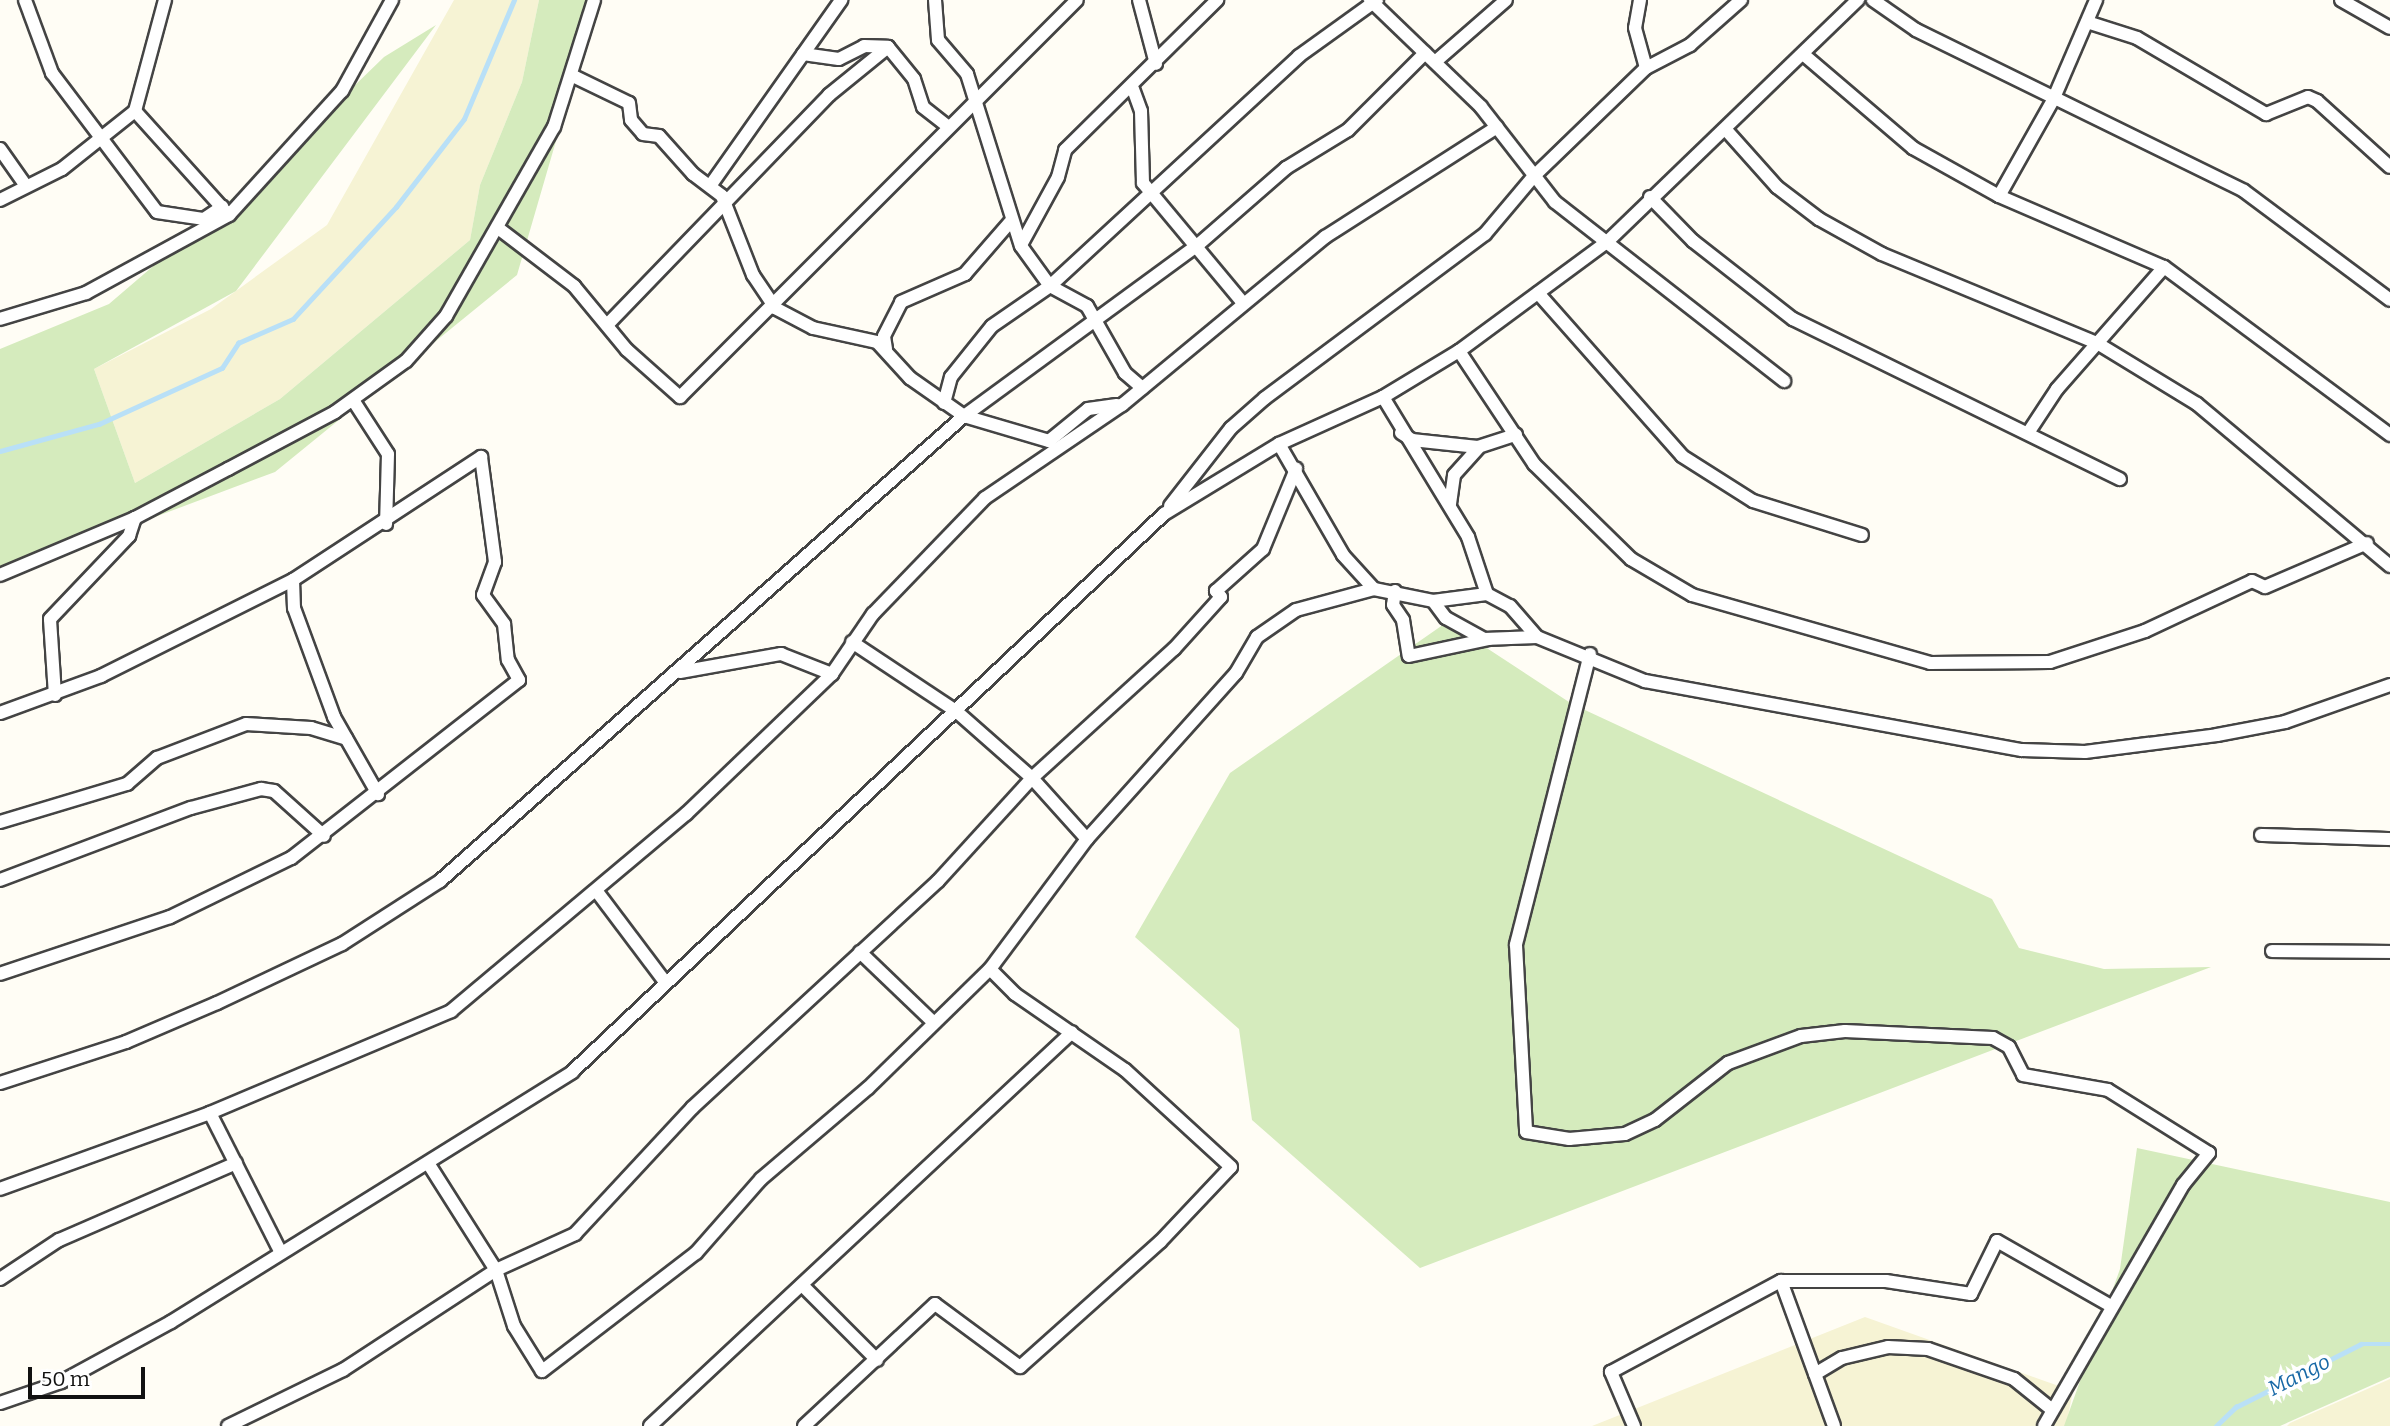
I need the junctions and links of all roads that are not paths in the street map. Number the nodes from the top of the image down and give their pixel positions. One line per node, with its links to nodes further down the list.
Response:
1 (25, 0): 34 (street)
2 (165, 0): 30 (street)
3 (392, 0): 45 (street)
4 (594, 0): 26 (street)
5 (841, 0): 21 (street)
6 (935, 0): 28 (street)
7 (1139, 0): 24 (street)
8 (1217, 0): 24 (street)
9 (1506, 0): 23 (street)
10 (1640, 0): 25 (street)
11 (1741, 0): 25 (street)
12 (1858, 0): 22 (street)
13 (1872, 0): 29 (street)
14 (2096, 0): 18 (street)
15 (2341, 0): 19 (street)
16 (1374, 1): 23 (street); 40 (street)
17 (1073, 2): 28 (street)
18 (2087, 22): 29 (street); 36 (street)
19 (2390, 28)
20 (888, 47): 21 (street); 31 (street); 44 (street)
21 (803, 54): 38 (street)
22 (1803, 54): 33 (street); 42 (street)
23 (1430, 57): 32 (street); 49 (street)
24 (1156, 64): 27 (street)
25 (1646, 68): 37 (street)
26 (571, 75): 38 (street); 47 (street)
27 (1133, 89): 40 (street); 50 (street)
28 (973, 100): 31 (street); 46 (street)
29 (2053, 100): 42 (street); 54 (street)
30 (135, 111): 34 (street); 45 (street)
31 (946, 125): 56 (street)
32 (1497, 127): 37 (street); 55 (street)
33 (1727, 131): 41 (street); 60 (street)
34 (100, 144): 39 (street); 45 (street)
35 (0, 149): 39 (street)
36 (2390, 167)
37 (1533, 177): 48 (street); 79 (street)
38 (710, 186): 44 (street)
39 (26, 187): 43 (street)
40 (1147, 190): 49 (street); 52 (street)
41 (1650, 197): 48 (street); 71 (street)
42 (1999, 197): 51 (street)
43 (0, 200)
44 (728, 204): 56 (street); 59 (street)
45 (226, 211): 57 (street)
46 (1011, 221): 50 (street); 61 (street)
47 (498, 229): 59 (street); 66 (street)
48 (1607, 242): 53 (street); 63 (street)
49 (1199, 244): 55 (street); 58 (street)
50 (1021, 246): 52 (street)
51 (2164, 267): 60 (street); 73 (street)
52 (1050, 286): 58 (street); 67 (street)
53 (1538, 293): 62 (street); 82 (street)
54 (2390, 300)
55 (1242, 302): 64 (street)
56 (775, 308): 59 (street); 61 (street)
57 (0, 319)
58 (1095, 319): 64 (street); 69 (street)
59 (607, 326)
60 (2096, 343): 71 (street); 83 (street)
61 (886, 349): 67 (street)
62 (1460, 351): 65 (street); 72 (street)
63 (1784, 382)
64 (1142, 388): 68 (street)
65 (1383, 397): 70 (street); 74 (street)
66 (353, 400): 80 (street); 81 (street)
67 (944, 403): 69 (street)
68 (1122, 405): 69 (street); 93 (street)
69 (964, 416): 95 (street)
70 (1400, 433): 75 (street); 78 (street)
71 (2028, 433): 77 (street)
72 (1516, 435): 75 (street); 83 (street)
73 (2390, 435)
74 (1279, 444): 76 (street); 79 (street)
75 (1478, 447): 78 (street)
76 (1296, 469): 87 (street); 102 (street)
77 (2120, 479)
78 (1450, 504): 89 (street)
79 (1164, 514): 99 (street)
80 (135, 518): 85 (street); 98 (street)
81 (386, 524): 86 (street); 103 (street)
82 (1862, 535)
83 (2367, 542): 84 (street)
84 (2390, 566)
85 (0, 575)
86 (293, 580): 98 (street); 101 (street)
87 (1374, 589): 88 (street); 107 (street)
88 (1395, 591): 90 (street); 91 (street)
89 (1487, 594): 90 (street); 92 (street)
90 (1433, 601): 91 (street)
91 (1495, 637): 92 (street)
92 (1537, 637): 94 (street)
93 (852, 642): 96 (street); 99 (street)
94 (1590, 654): 97 (street); 129 (street)
95 (679, 672): 96 (street); 119 (street)
96 (832, 674): 110 (street)
97 (2390, 685)
98 (55, 695): 100 (street)
99 (956, 711): 102 (street); 116 (street)
100 (0, 713)
101 (346, 739): 103 (street); 104 (street)
102 (1032, 778): 107 (street); 112 (street)
103 (379, 794): 106 (street)
104 (0, 821)
105 (2261, 835): 108 (street)
106 (324, 836): 109 (street); 115 (street)
107 (1087, 839): 114 (street)
108 (2390, 839)
109 (0, 880)
110 (598, 893): 116 (street); 120 (street)
111 (2272, 951): 113 (street)
112 (860, 952): 117 (street); 125 (street)
113 (2390, 952)
114 (990, 969): 117 (street); 118 (street)
115 (0, 974)
116 (665, 982): 122 (street)
117 (931, 1020): 125 (street)
118 (1072, 1032): 128 (street); 130 (street)
119 (0, 1083)
120 (210, 1113): 121 (street); 123 (street)
121 (236, 1163): 124 (street); 126 (street)
122 (428, 1163): 124 (street); 125 (street)
123 (0, 1189)
124 (280, 1251): 132 (street)
125 (496, 1270): 134 (street)
126 (0, 1279)
127 (1781, 1281): 129 (street); 131 (street); 137 (street)
128 (802, 1285): 130 (street); 135 (street)
129 (2111, 1306): 133 (street)
130 (877, 1360): 136 (street)
131 (1815, 1374): 133 (street); 138 (street)
132 (0, 1403)
133 (2051, 1409): 139 (street)
134 (228, 1426)
135 (650, 1426)
136 (804, 1426)
137 (1634, 1426)
138 (1834, 1426)
139 (2044, 1426)

